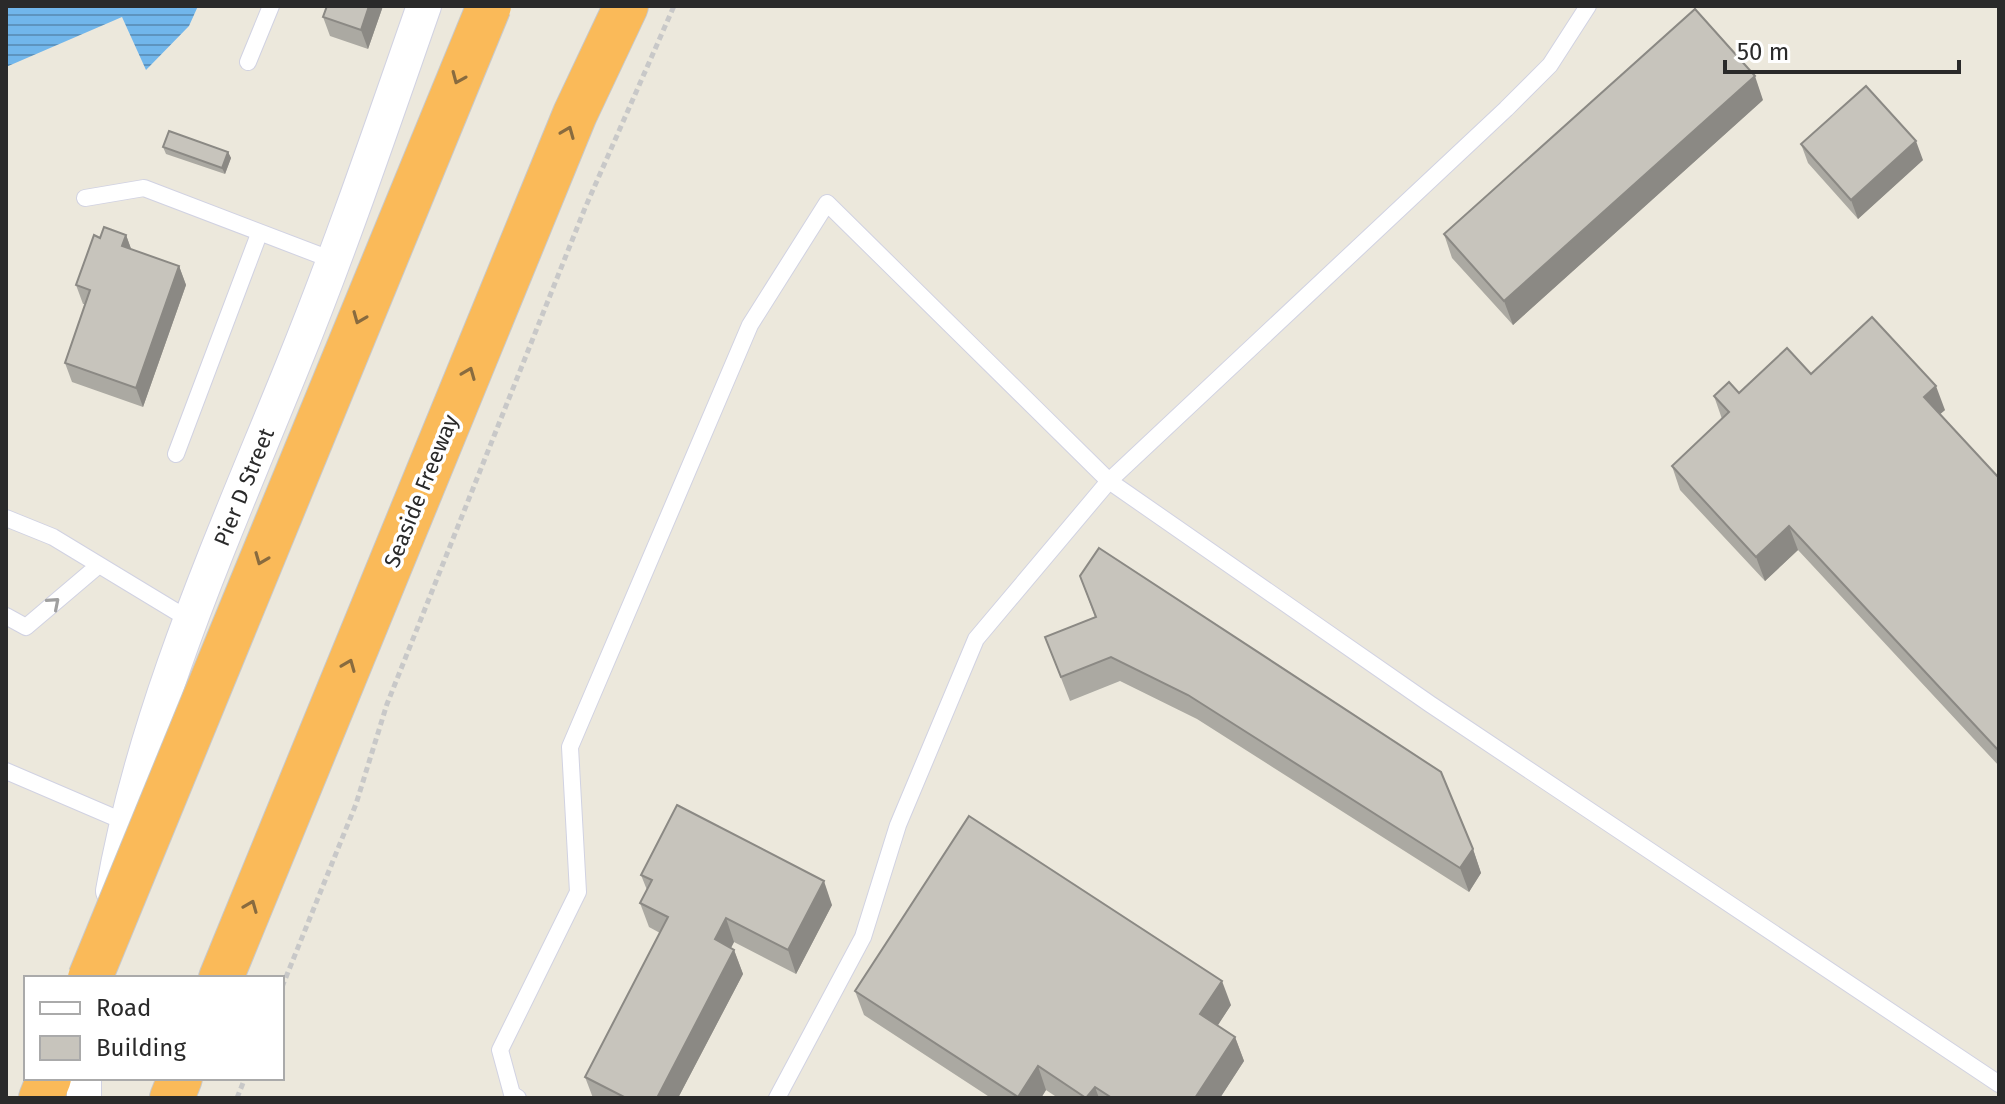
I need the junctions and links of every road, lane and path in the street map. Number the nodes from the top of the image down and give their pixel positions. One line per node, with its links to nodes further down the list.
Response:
1 (271, 6): 7 (lane)
2 (424, 6): 10 (street, Pier D Street)
3 (489, 6): 19 (highway, one-way to 19, bridge)
4 (626, 6): 21 (highway, Seaside Freeway, one-way to 4)
5 (674, 6): 22 (path)
6 (1588, 6): 12 (lane)
7 (248, 62)
8 (85, 198): 9 (lane)
9 (259, 234): 10 (lane); 11 (lane)
10 (335, 261): 16 (street, Pier D Street)
11 (176, 454)
12 (1109, 481): 23 (lane); 24 (lane); 25 (lane)
13 (6, 518): 14 (lane)
14 (99, 565): 15 (lane, one-way to 14); 16 (lane)
15 (6, 616)
16 (190, 620): 18 (street, Pier D Street)
17 (6, 771): 18 (lane)
18 (125, 822): 20 (street, Pier D Street)
19 (91, 976)
20 (98, 976)
21 (222, 976)
22 (284, 982)
23 (1999, 1084)
24 (518, 1098)
25 (777, 1098)

